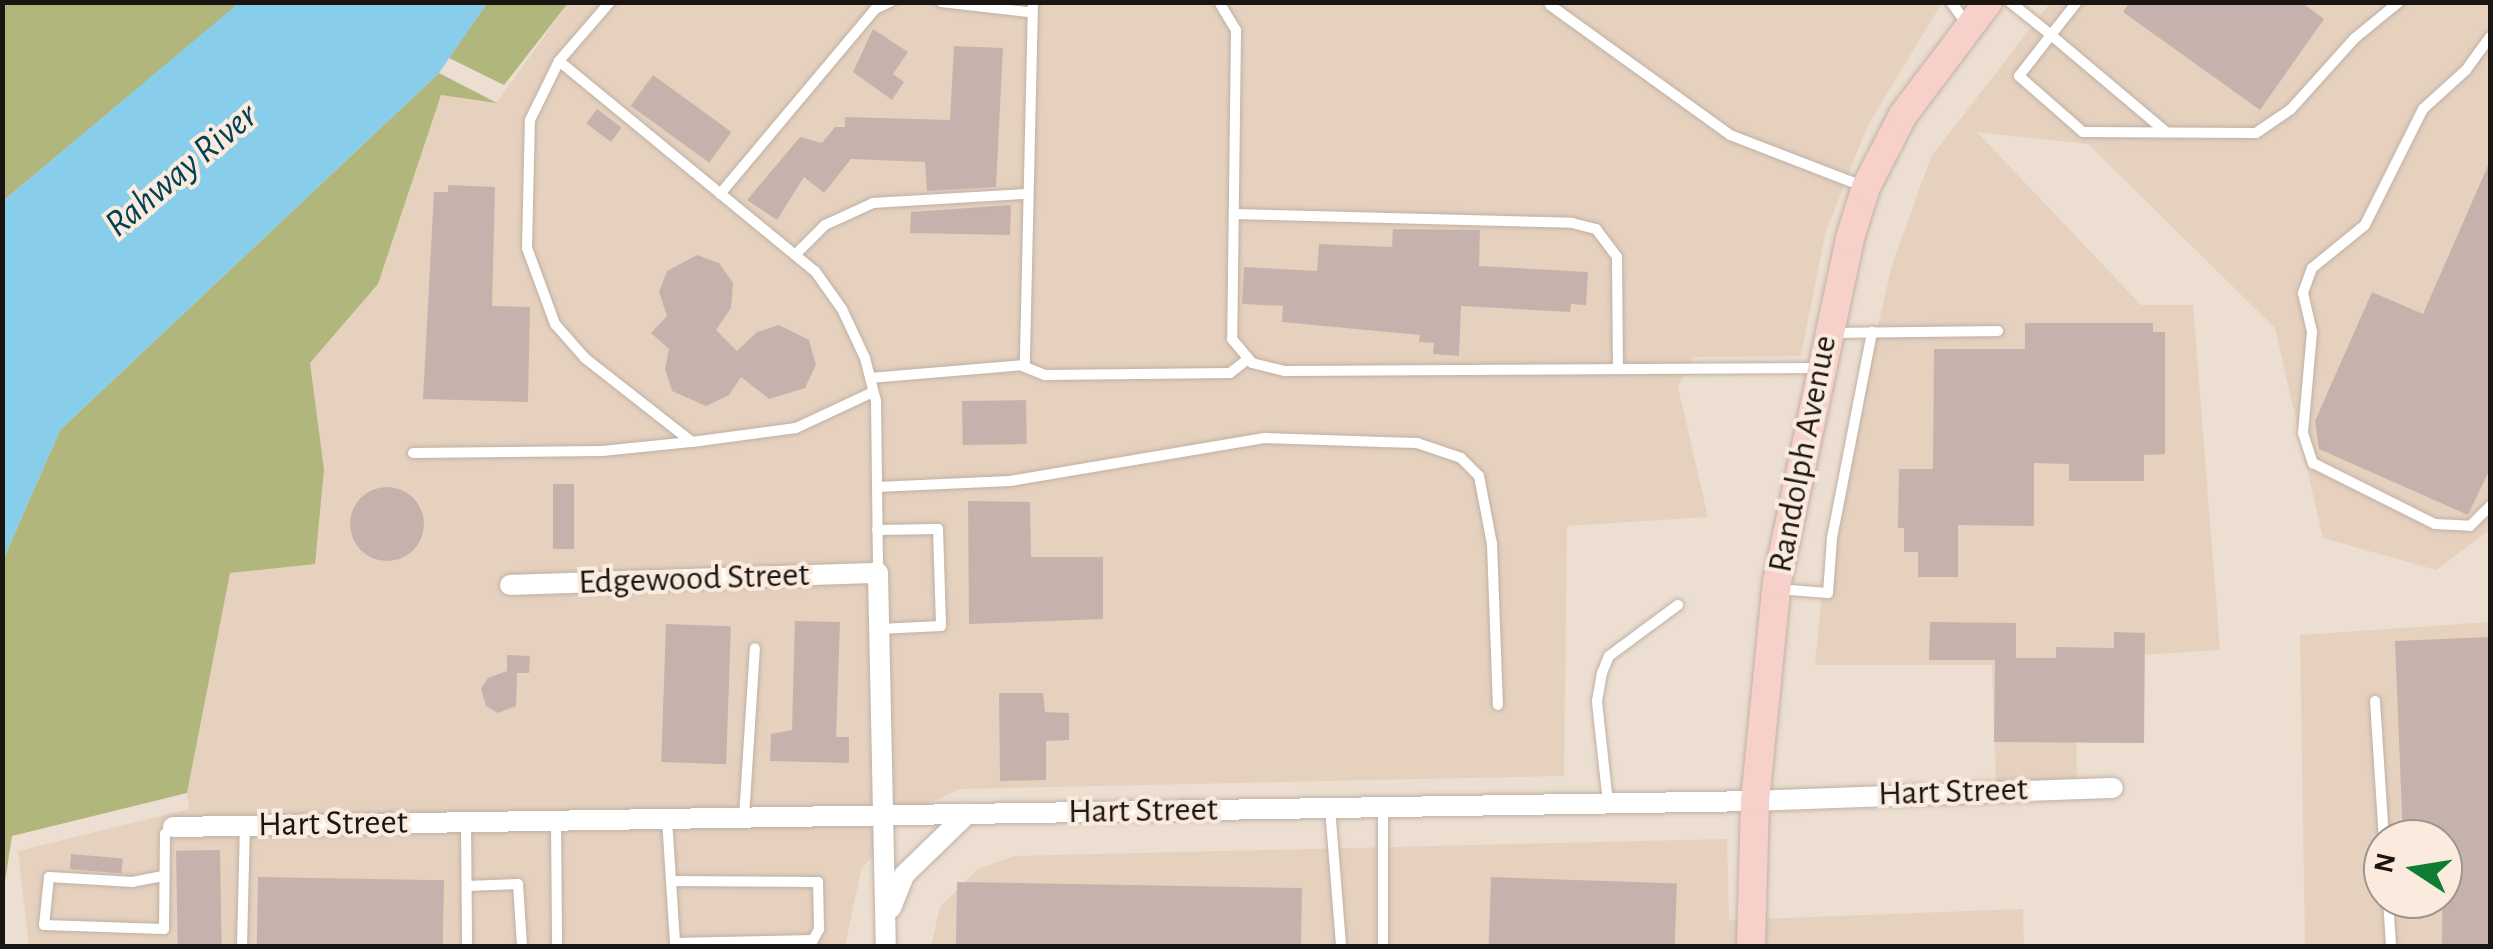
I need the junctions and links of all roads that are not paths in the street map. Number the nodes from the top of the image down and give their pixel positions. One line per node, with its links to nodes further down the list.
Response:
1 (610, 2): 15 (lane)
2 (890, 2): 18 (lane)
3 (941, 2): 11 (lane)
4 (1219, 2): 20 (lane)
5 (1951, 2): 12 (lane)
6 (1988, 2): 12 (main road, Randolph Avenue)
7 (2010, 2): 13 (lane)
8 (2077, 2): 13 (lane)
9 (2398, 2): 16 (lane)
10 (1550, 5): 17 (lane)
11 (1030, 8): 19 (lane)
12 (1969, 26): 17 (main road, Randolph Avenue)
13 (2051, 35): 16 (lane); 16 (lane)
14 (2490, 36): 34 (lane)
15 (559, 62): 18 (lane); 31 (lane)
16 (2166, 132)
17 (1866, 187): 24 (main road, Randolph Avenue)
18 (720, 194): 21 (lane)
19 (1026, 194): 21 (lane); 26 (lane)
20 (1234, 214): 25 (lane); 28 (lane)
21 (795, 254): 29 (lane)
22 (1998, 331): 23 (lane)
23 (1872, 332): 24 (lane); 38 (lane)
24 (1827, 333): 27 (main road, Randolph Avenue)
25 (1248, 359): 26 (lane); 28 (lane)
26 (1024, 365): 29 (lane)
27 (1819, 368): 28 (lane); 38 (main road, Randolph Avenue)
28 (1618, 369)
29 (870, 378): 30 (lane)
30 (874, 392): 31 (lane); 33 (lane)
31 (692, 442): 32 (lane)
32 (413, 452)
33 (877, 487): 35 (lane); 43 (lane)
34 (2490, 506)
35 (877, 530): 36 (lane); 40 (lane)
36 (878, 573): 37 (street, Edgewood Street); 40 (street)
37 (510, 585)
38 (1776, 588): 45 (main road, Randolph Avenue)
39 (1678, 606): 46 (lane)
40 (880, 629): 50 (street)
41 (755, 648): 51 (lane)
42 (2375, 700): 53 (lane)
43 (1498, 705)
44 (2112, 788): 45 (street, Hart Street)
45 (1755, 801): 46 (street, Hart Street); 70 (main road, Randolph Avenue)
46 (1608, 803): 47 (street, Hart Street)
47 (1382, 807): 48 (street, Hart Street); 69 (lane)
48 (1330, 808): 49 (street, Hart Street); 68 (lane)
49 (967, 814): 50 (street, Hart Street); 62 (street)
50 (886, 816): 51 (street, Hart Street); 62 (street)
51 (744, 818): 52 (street, Hart Street)
52 (667, 819): 54 (street, Hart Street); 59 (lane)
53 (2383, 819)
54 (556, 821): 55 (street, Hart Street); 66 (lane)
55 (466, 822): 57 (street, Hart Street); 60 (lane)
56 (173, 826): 57 (street, Hart Street); 58 (lane)
57 (245, 826): 63 (lane)
58 (163, 876): 58 (lane)
59 (671, 882): 59 (lane)
60 (466, 886): 64 (lane); 65 (lane)
61 (2390, 919): 71 (lane)
62 (886, 922): 67 (street)
63 (242, 946)
64 (467, 946)
65 (522, 946)
66 (556, 946)
67 (886, 946)
68 (1340, 946)
69 (1383, 946)
70 (1751, 946)
71 (2392, 946)

